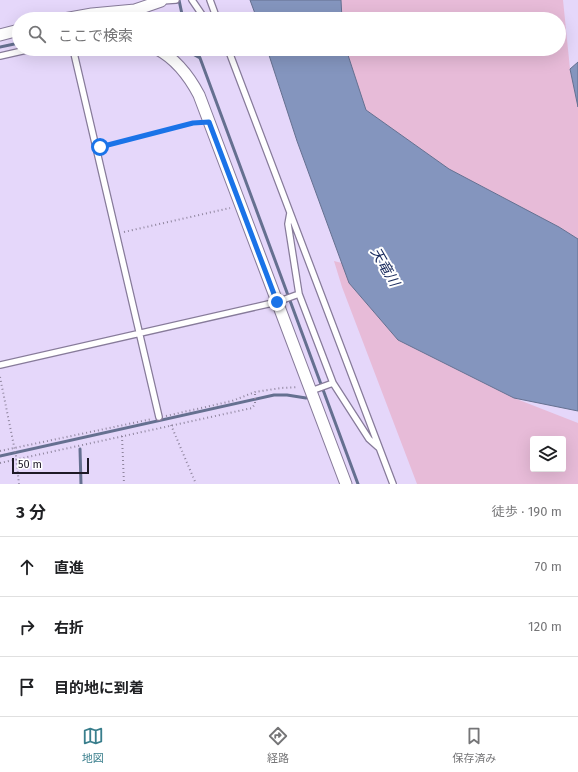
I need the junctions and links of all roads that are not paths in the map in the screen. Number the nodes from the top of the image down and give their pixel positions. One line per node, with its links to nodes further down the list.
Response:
1 (173, 0): 2 (lane); 5 (lane)
2 (176, 0)
3 (192, 0): 7 (lane)
4 (210, 0): 8 (lane)
5 (162, 1): 6 (street)
6 (114, 12)
7 (200, 12)
8 (214, 12)
9 (12, 32): 10 (street)
10 (0, 35)
11 (12, 53): 12 (lane)
12 (0, 56)
13 (75, 56): 19 (lane)
14 (169, 56): 18 (street)
15 (231, 56): 16 (lane)
16 (290, 213): 17 (lane); 24 (lane)
17 (297, 295): 18 (lane); 21 (lane)
18 (280, 301): 19 (lane); 22 (street)
19 (140, 333): 20 (lane); 23 (lane)
20 (0, 365)
21 (331, 384): 22 (lane); 24 (lane)
22 (313, 390): 25 (street)
23 (159, 418)
24 (378, 447): 26 (lane)
25 (346, 484)
26 (393, 484)

